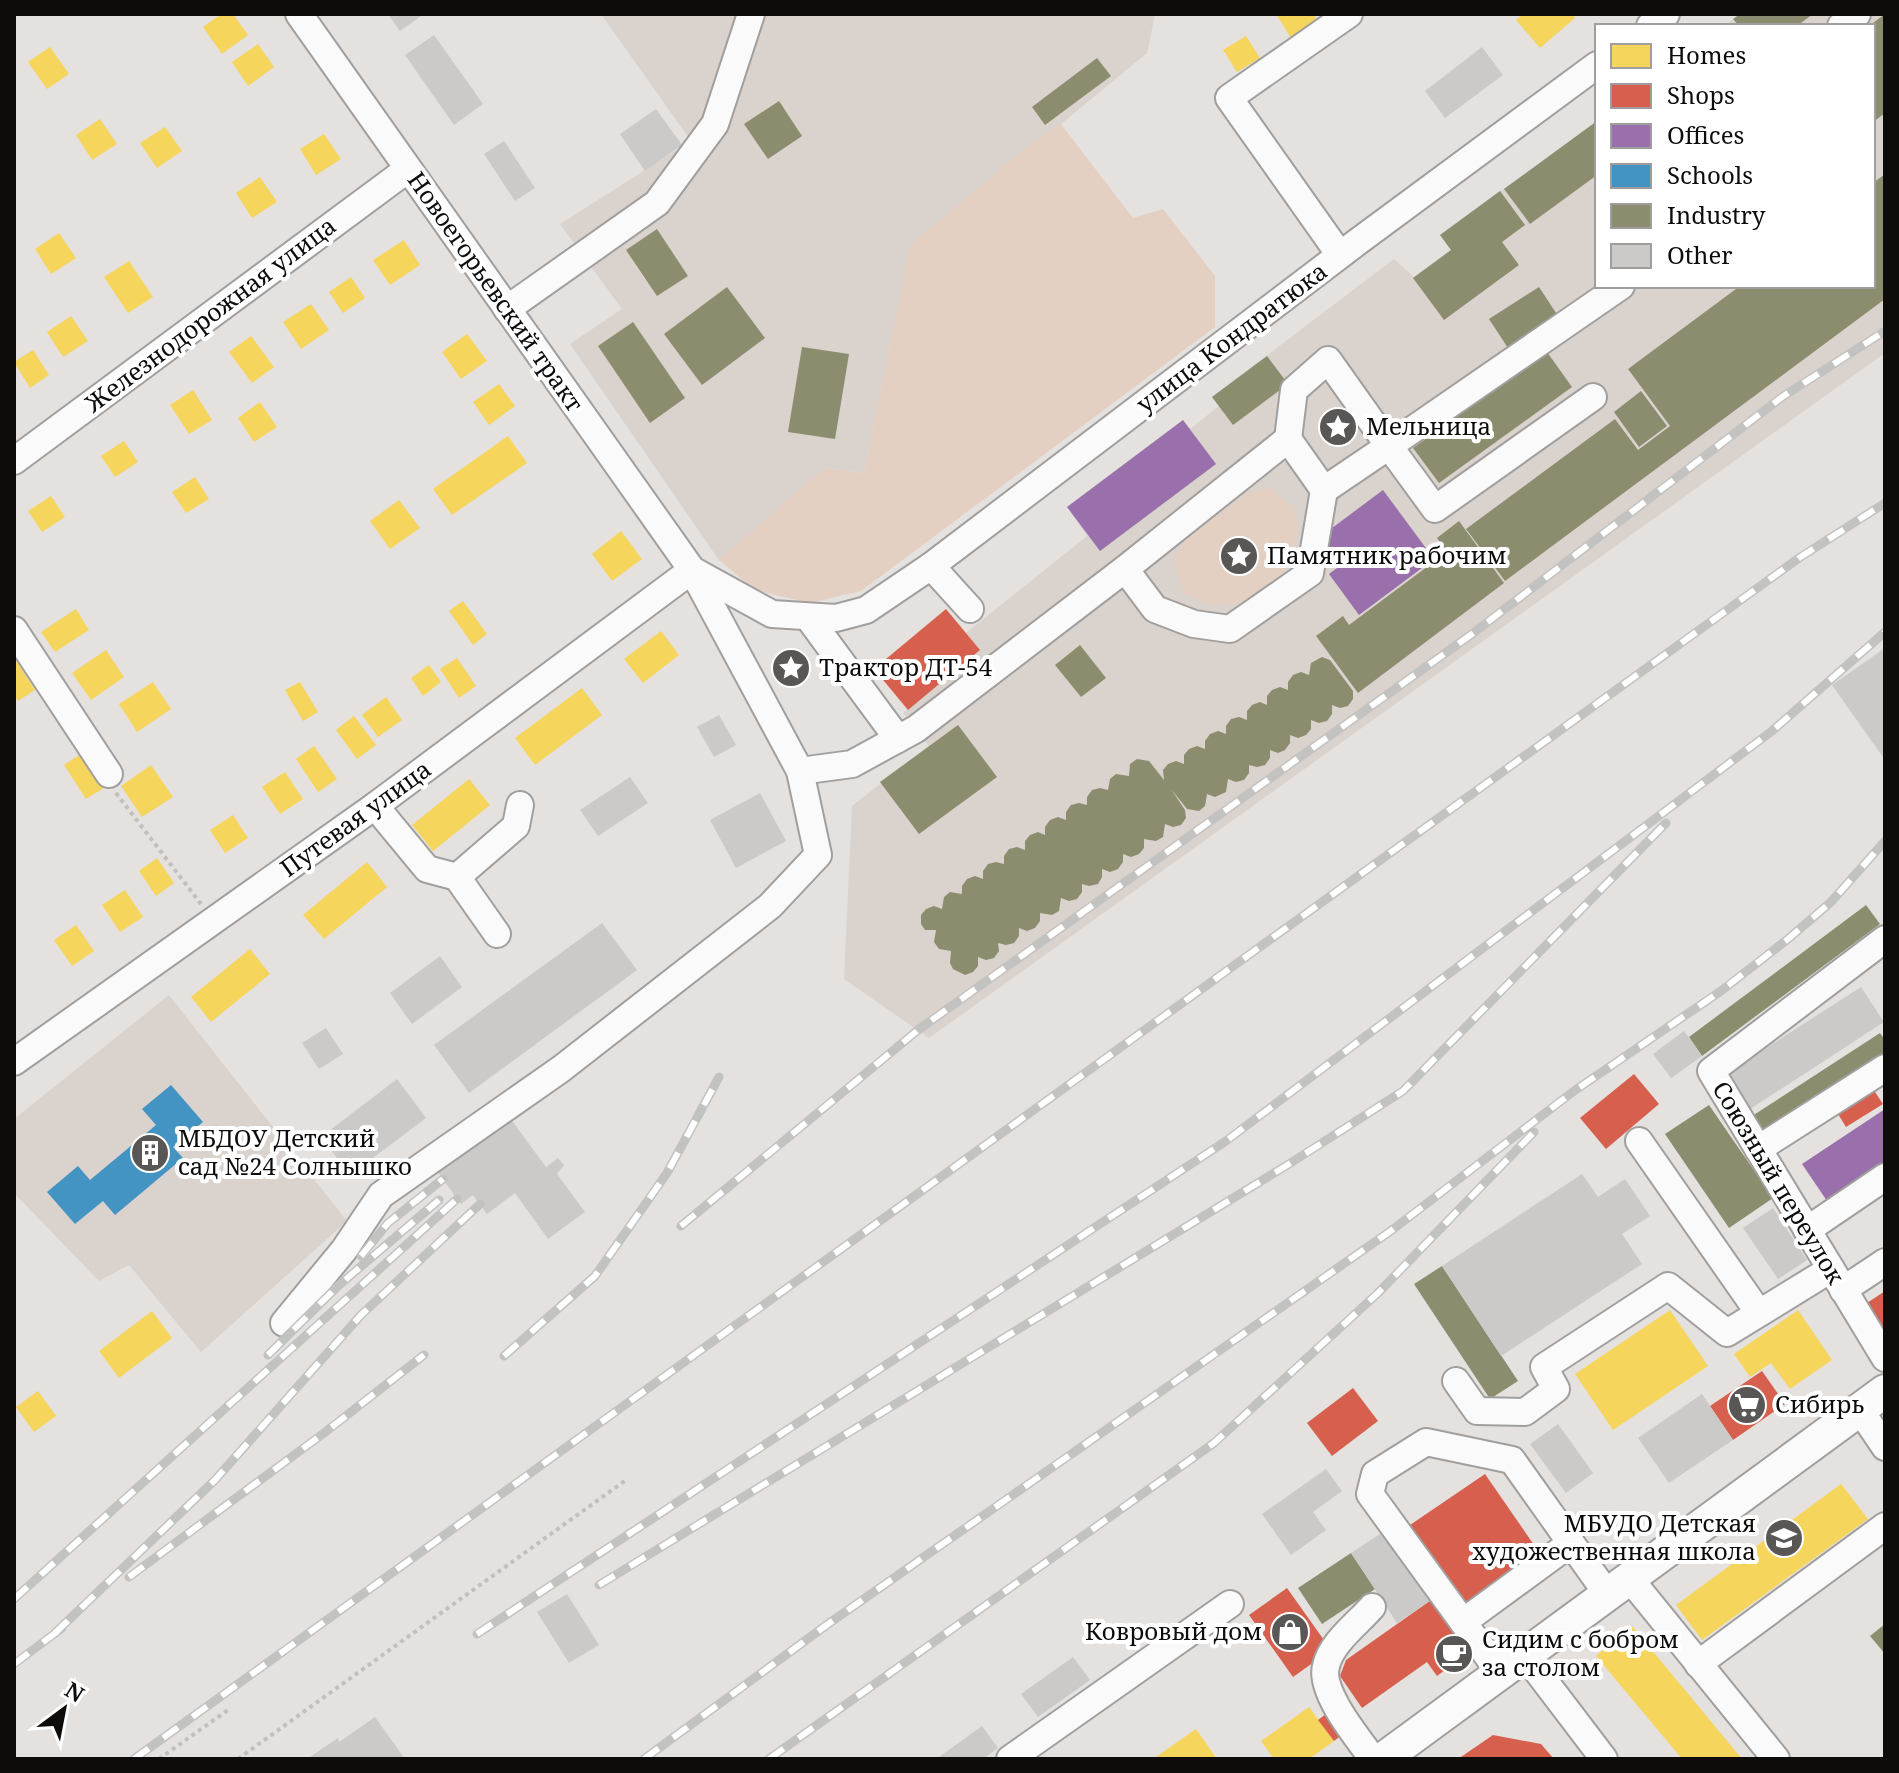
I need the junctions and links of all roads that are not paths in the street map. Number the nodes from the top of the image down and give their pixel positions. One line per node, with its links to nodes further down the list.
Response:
1 (299, 14): 5 (street, Новоегорьевский тракт)
2 (751, 14): 8 (street)
3 (1349, 14): 6 (street)
4 (1595, 66): 6 (street, улица Кондратюка)
5 (408, 169): 8 (street, Новоегорьевский тракт); 12 (street, Железнодорожная улица)
6 (1340, 255): 14 (street, улица Кондратюка)
7 (1618, 288): 11 (street)
8 (507, 309): 16 (street, Новоегорьевский тракт)
9 (1593, 397): 11 (street)
10 (1288, 439): 11 (street); 13 (street); 15 (street)
11 (1389, 446): 13 (street)
12 (14, 461)
13 (1324, 490): 15 (street)
14 (931, 566): 17 (street); 18 (street, улица Кондратюка)
15 (1125, 569): 21 (street)
16 (692, 570): 19 (street, Новоегорьевский тракт); 22 (street, Новоегорьевский тракт); 25 (street, Путевая улица)
17 (970, 609)
18 (866, 610): 19 (street, Новоегорьевский тракт)
19 (808, 617): 21 (street)
20 (14, 630): 23 (street)
21 (898, 739): 22 (street)
22 (800, 771): 38 (street, Новоегорьевский тракт)
23 (109, 774)
24 (520, 805): 26 (street)
25 (375, 806): 26 (street); 29 (street, Путевая улица)
26 (457, 877): 27 (street)
27 (497, 934)
28 (1885, 939): 32 (street, Союзный переулок)
29 (14, 1062)
30 (1885, 1068): 32 (street)
31 (1639, 1141): 37 (street)
32 (1758, 1149): 34 (street, Союзный переулок)
33 (1885, 1177): 34 (street)
34 (1807, 1230): 36 (street, Союзный переулок)
35 (1885, 1262): 36 (street)
36 (1837, 1280): 37 (street); 39 (street, Союзный переулок)
37 (1759, 1313): 40 (street)
38 (284, 1323)
39 (1885, 1358)
40 (1456, 1381)
41 (1873, 1401): 42 (street); 45 (main road)
42 (1885, 1447)
43 (1885, 1526): 50 (street)
44 (1571, 1543): 45 (street); 48 (street); 48 (street)
45 (1619, 1587): 49 (main road); 50 (street)
46 (1230, 1604): 51 (street)
47 (1372, 1607): 52 (street)
48 (1463, 1622): 49 (street)
49 (1512, 1664): 53 (main road); 54 (street)
50 (1698, 1664): 55 (street)
51 (1010, 1759)
52 (1373, 1759)
53 (1383, 1759)
54 (1604, 1759)
55 (1776, 1759)

